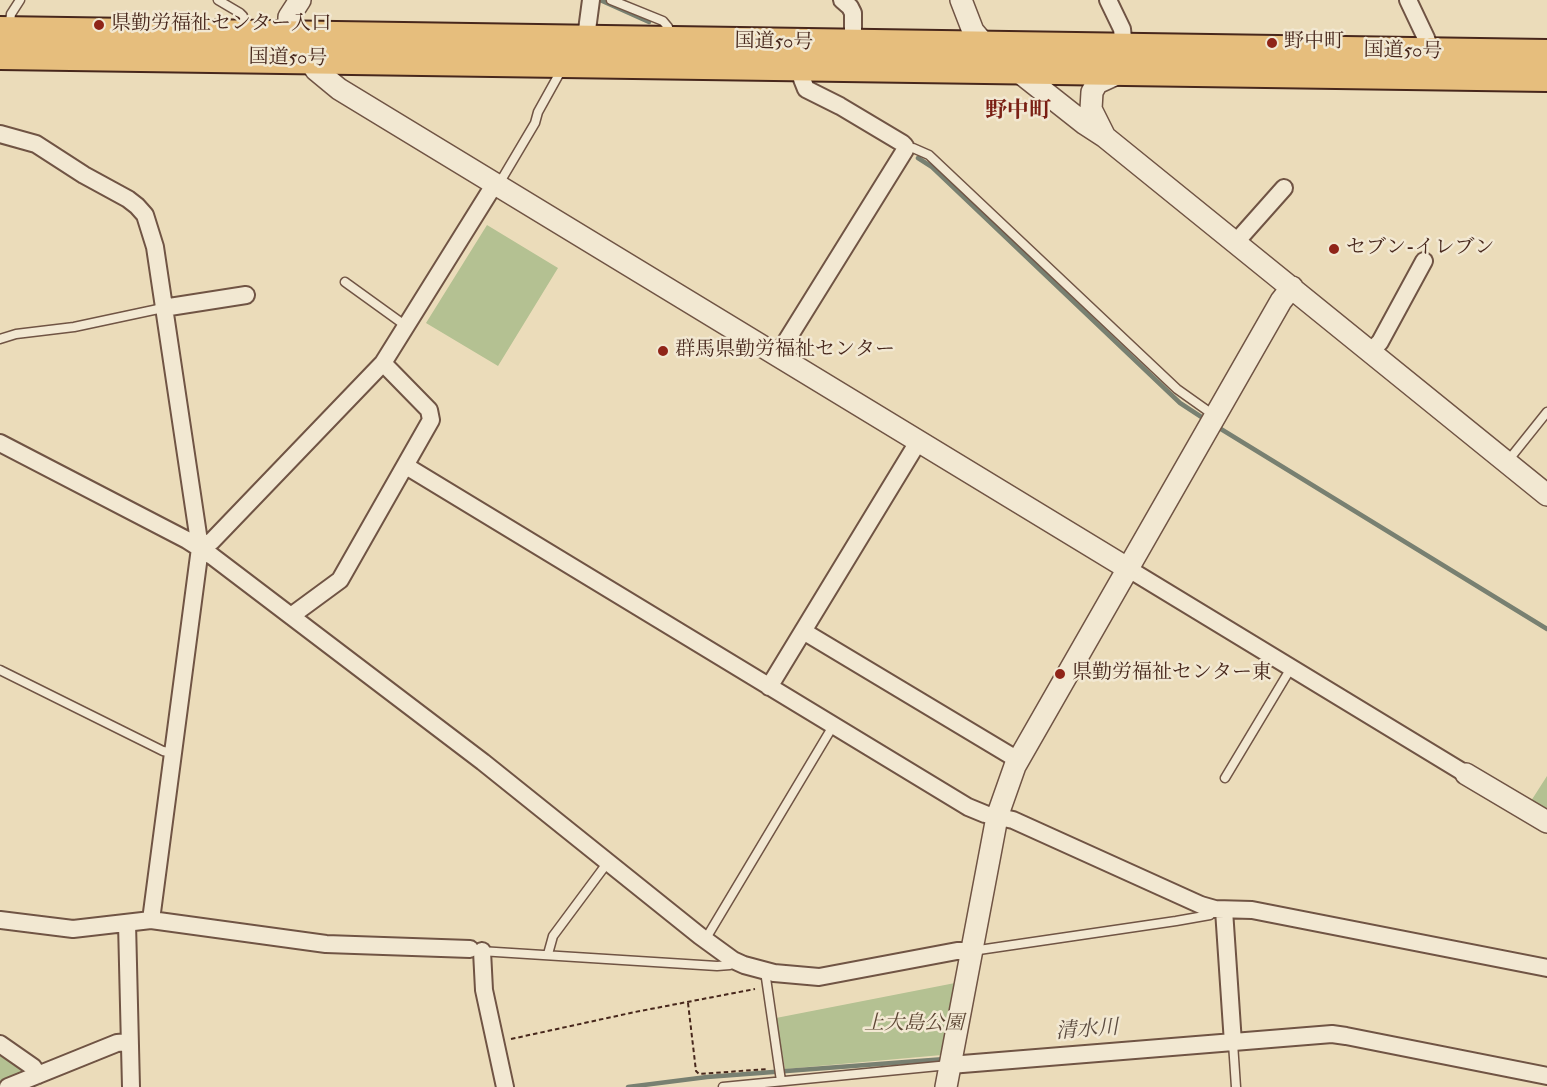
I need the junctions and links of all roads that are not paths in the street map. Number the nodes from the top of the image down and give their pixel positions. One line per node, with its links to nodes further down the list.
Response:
1 (20, 0): 12 (lane)
2 (218, 0): 11 (lane)
3 (300, 0): 10 (street)
4 (591, 0): 13 (street)
5 (611, 0): 14 (lane)
6 (842, 0): 15 (street)
7 (961, 0): 16 (street)
8 (1108, 0): 19 (street)
9 (1408, 0): 21 (street)
10 (292, 35): 11 (highway, 国道50号); 13 (highway, 国道50号); 18 (street)
11 (244, 36): 12 (highway, 国道50号)
12 (3, 39): 18 (highway, 国道50号)
13 (584, 39): 14 (highway, 国道50号); 20 (street)
14 (670, 42): 15 (highway, 国道50号)
15 (853, 44): 16 (highway, 国道50号)
16 (985, 45): 19 (highway, 国道50号); 23 (street)
17 (1547, 54): 21 (highway, 国道50号)
18 (308, 59): 20 (highway, 国道50号); 28 (street)
19 (1123, 60): 21 (highway, 国道50号); 23 (highway, 国道50号); 26 (street)
20 (565, 62): 22 (highway, 国道50号); 28 (lane)
21 (1434, 64): 24 (highway, 国道50号)
22 (804, 67): 23 (highway, 国道50号); 27 (street)
23 (1018, 70): 26 (street)
24 (1547, 77)
25 (0, 134): 35 (street)
26 (1105, 137): 30 (street)
27 (905, 148): 39 (street); 42 (lane)
28 (494, 185): 36 (street); 39 (street)
29 (1284, 188): 30 (street)
30 (1236, 242): 33 (street)
31 (1424, 261): 38 (street)
32 (345, 282): 36 (lane)
33 (1292, 287): 38 (street); 42 (street)
34 (246, 295): 35 (street)
35 (163, 308): 37 (lane); 48 (street)
36 (406, 326): 40 (street)
37 (0, 339)
38 (1371, 351): 45 (street)
39 (777, 356): 43 (street)
40 (383, 363): 46 (street); 48 (street)
41 (1547, 412): 45 (lane)
42 (1215, 416): 49 (street)
43 (918, 442): 49 (street); 51 (street)
44 (0, 443): 48 (street)
45 (1507, 462): 47 (street)
46 (406, 466): 50 (street); 54 (street)
47 (1547, 495)
48 (200, 548): 50 (street); 56 (street)
49 (1127, 568): 52 (street); 57 (street)
50 (291, 616): 62 (street)
51 (803, 631): 54 (street); 57 (street)
52 (1291, 668): 58 (street); 59 (lane)
53 (0, 670): 56 (lane)
54 (769, 687): 55 (street)
55 (833, 726): 60 (street); 67 (lane)
56 (173, 753): 65 (street)
57 (1018, 760): 60 (street)
58 (1466, 774): 61 (street)
59 (1225, 778)
60 (997, 817): 63 (street); 69 (street)
61 (1547, 822)
62 (608, 862): 67 (street); 70 (lane)
63 (1219, 910): 69 (lane); 72 (street); 75 (street)
64 (0, 920): 66 (street)
65 (151, 920): 66 (street); 68 (street)
66 (127, 923): 74 (street)
67 (705, 940): 71 (street)
68 (476, 950): 70 (lane); 83 (street)
69 (971, 951): 73 (street); 77 (street)
70 (548, 954): 71 (lane)
71 (733, 960): 73 (street)
72 (1547, 968)
73 (767, 979): 80 (lane)
74 (129, 1042): 78 (street); 82 (street)
75 (1233, 1043): 77 (street); 79 (street); 86 (lane)
76 (0, 1044): 78 (street)
77 (950, 1065): 80 (lane); 85 (street)
78 (38, 1075): 81 (street)
79 (1547, 1076)
80 (781, 1081): 84 (lane)
81 (8, 1087)
82 (131, 1087)
83 (505, 1087)
84 (723, 1087)
85 (946, 1087)
86 (1236, 1087)

